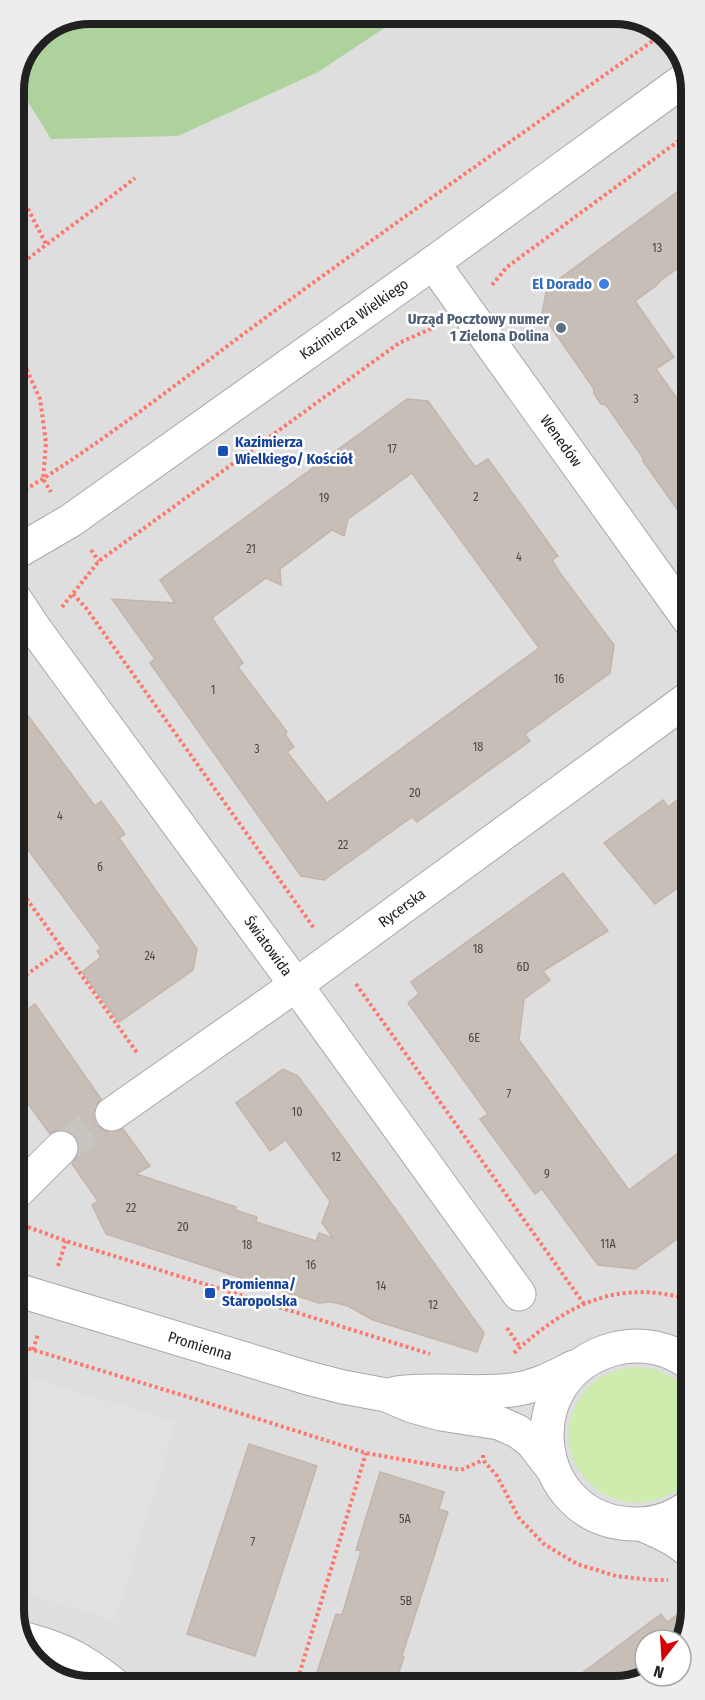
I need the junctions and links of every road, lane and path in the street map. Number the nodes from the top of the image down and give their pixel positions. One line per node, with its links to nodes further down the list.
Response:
1 (656, 39): 11 (path)
2 (680, 83): 8 (street, Kazimierza Wielkiego)
3 (681, 139): 9 (path)
4 (135, 177): 6 (path)
5 (24, 201): 6 (path)
6 (46, 244): 7 (path)
7 (24, 262)
8 (433, 263): 9 (street, Wenedów); 13 (street, Kazimierza Wielkiego)
9 (465, 307): 14 (street, Wenedów); 16 (path)
10 (24, 364): 11 (path)
11 (43, 479): 12 (path)
12 (24, 491)
13 (24, 548)
14 (681, 609)
15 (24, 612): 16 (street, Światowida)
16 (35, 629): 21 (street, Światowida)
17 (681, 704): 21 (street, Rycerska)
18 (24, 895): 19 (path)
19 (62, 949): 20 (path); 22 (path)
20 (24, 976)
21 (296, 985): 22 (street, Rycerska); 28 (street, Światowida)
22 (158, 1082): 23 (street, Rycerska)
23 (112, 1114)
24 (61, 1149): 25 (street)
25 (24, 1185)
26 (26, 1226): 30 (path)
27 (24, 1292): 33 (street, Promienna)
28 (519, 1294)
29 (24, 1348): 34 (path)
30 (440, 1357)
31 (681, 1357): 32 (street, Promienna)
32 (581, 1364): 33 (street, Promienna); 36 (street)
33 (386, 1395): 36 (street, Promienna)
34 (366, 1453): 35 (path); 42 (path)
35 (483, 1460)
36 (552, 1468): 38 (street, Promienna)
37 (681, 1511): 38 (street)
38 (641, 1524): 39 (street)
39 (681, 1544)
40 (32, 1641): 41 (street)
41 (103, 1676)
42 (299, 1676)

